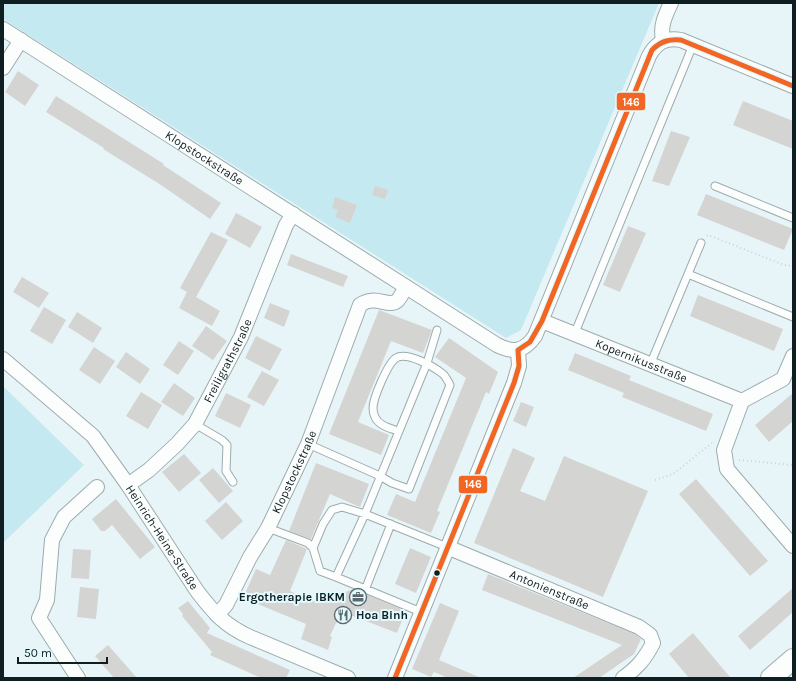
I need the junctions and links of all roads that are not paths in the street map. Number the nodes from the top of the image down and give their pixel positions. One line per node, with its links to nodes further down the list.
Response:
1 (671, 3): 4 (street)
2 (3, 29): 3 (street, Klopstockstraße)
3 (21, 40): 6 (street); 9 (street, Klopstockstraße)
4 (663, 40): 5 (street); 15 (street)
5 (693, 45): 7 (street); 17 (lane)
6 (3, 68)
7 (793, 86)
8 (715, 186): 10 (lane)
9 (292, 214): 13 (street, Klopstockstraße); 24 (street, Freiligrathstraße)
10 (793, 218)
11 (701, 243): 12 (lane)
12 (688, 274): 14 (lane); 22 (lane)
13 (406, 287): 18 (street, Klopstockstraße); 26 (street, Klopstockstraße)
14 (793, 317)
15 (542, 321): 17 (street, Kopernikusstraße); 18 (street)
16 (437, 330): 21 (lane)
17 (574, 334): 22 (street, Kopernikusstraße)
18 (518, 350): 35 (street)
19 (793, 356): 23 (street)
20 (3, 359): 29 (street, Heinrich-Heine-Straße)
21 (427, 363): 25 (lane); 25 (lane); 27 (lane)
22 (650, 365): 23 (street, Kopernikusstraße)
23 (742, 401): 34 (street)
24 (195, 424): 28 (lane); 29 (street, Freiligrathstraße)
25 (398, 431): 27 (lane)
26 (308, 444): 27 (lane); 33 (street, Klopstockstraße)
27 (380, 476): 31 (lane)
28 (233, 482)
29 (128, 485): 40 (street, Heinrich-Heine-Straße)
30 (97, 487): 42 (street)
31 (365, 514): 32 (lane); 36 (lane); 37 (lane)
32 (391, 524): 35 (lane); 38 (lane)
33 (268, 528): 36 (lane); 40 (street, Klopstockstraße)
34 (793, 546)
35 (447, 547): 39 (street); 45 (street, Antonienstraße)
36 (313, 548): 37 (lane)
37 (336, 577): 38 (lane)
38 (365, 590): 39 (lane)
39 (421, 612): 44 (street)
40 (217, 615): 43 (street, Heinrich-Heine-Straße)
41 (793, 659): 46 (main road)
42 (78, 678)
43 (348, 678)
44 (395, 678)
45 (623, 678)
46 (771, 678)

